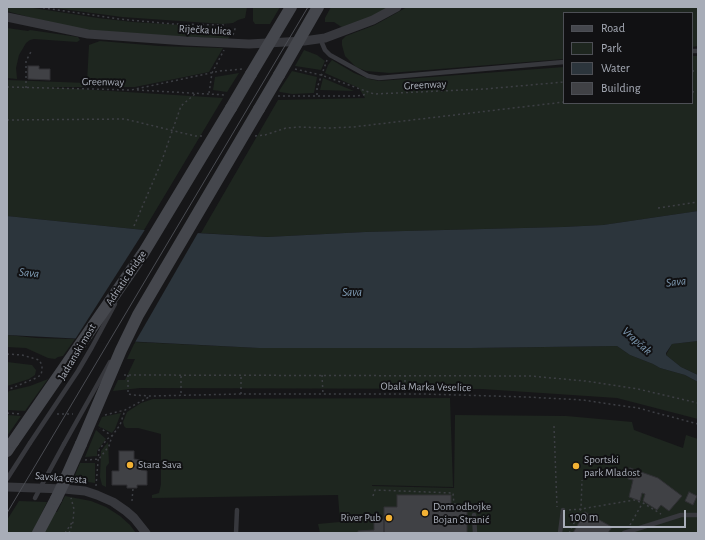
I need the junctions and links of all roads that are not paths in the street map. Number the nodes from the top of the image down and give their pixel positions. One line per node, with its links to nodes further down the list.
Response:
1 (291, 7): 7 (main road, Adriatic Bridge, bridge)
2 (318, 7): 8 (main road, bridge)
3 (397, 7): 4 (street, Riječka ulica)
4 (7, 17)
5 (322, 43): 6 (lane)
6 (563, 62)
7 (134, 268): 9 (main road, Adriatic Bridge, bridge); 10 (lane, Jadranski most, bridge)
8 (128, 334): 11 (lane, bridge); 16 (main road, bridge)
9 (10, 446)
10 (7, 481): 17 (street, Savska cesta)
11 (35, 498)
12 (237, 510): 18 (lane)
13 (563, 510): 20 (lane)
14 (474, 515): 19 (lane)
15 (698, 515): 21 (lane)
16 (38, 533)
17 (146, 533)
18 (236, 533)
19 (475, 533)
20 (560, 533)
21 (624, 533)

